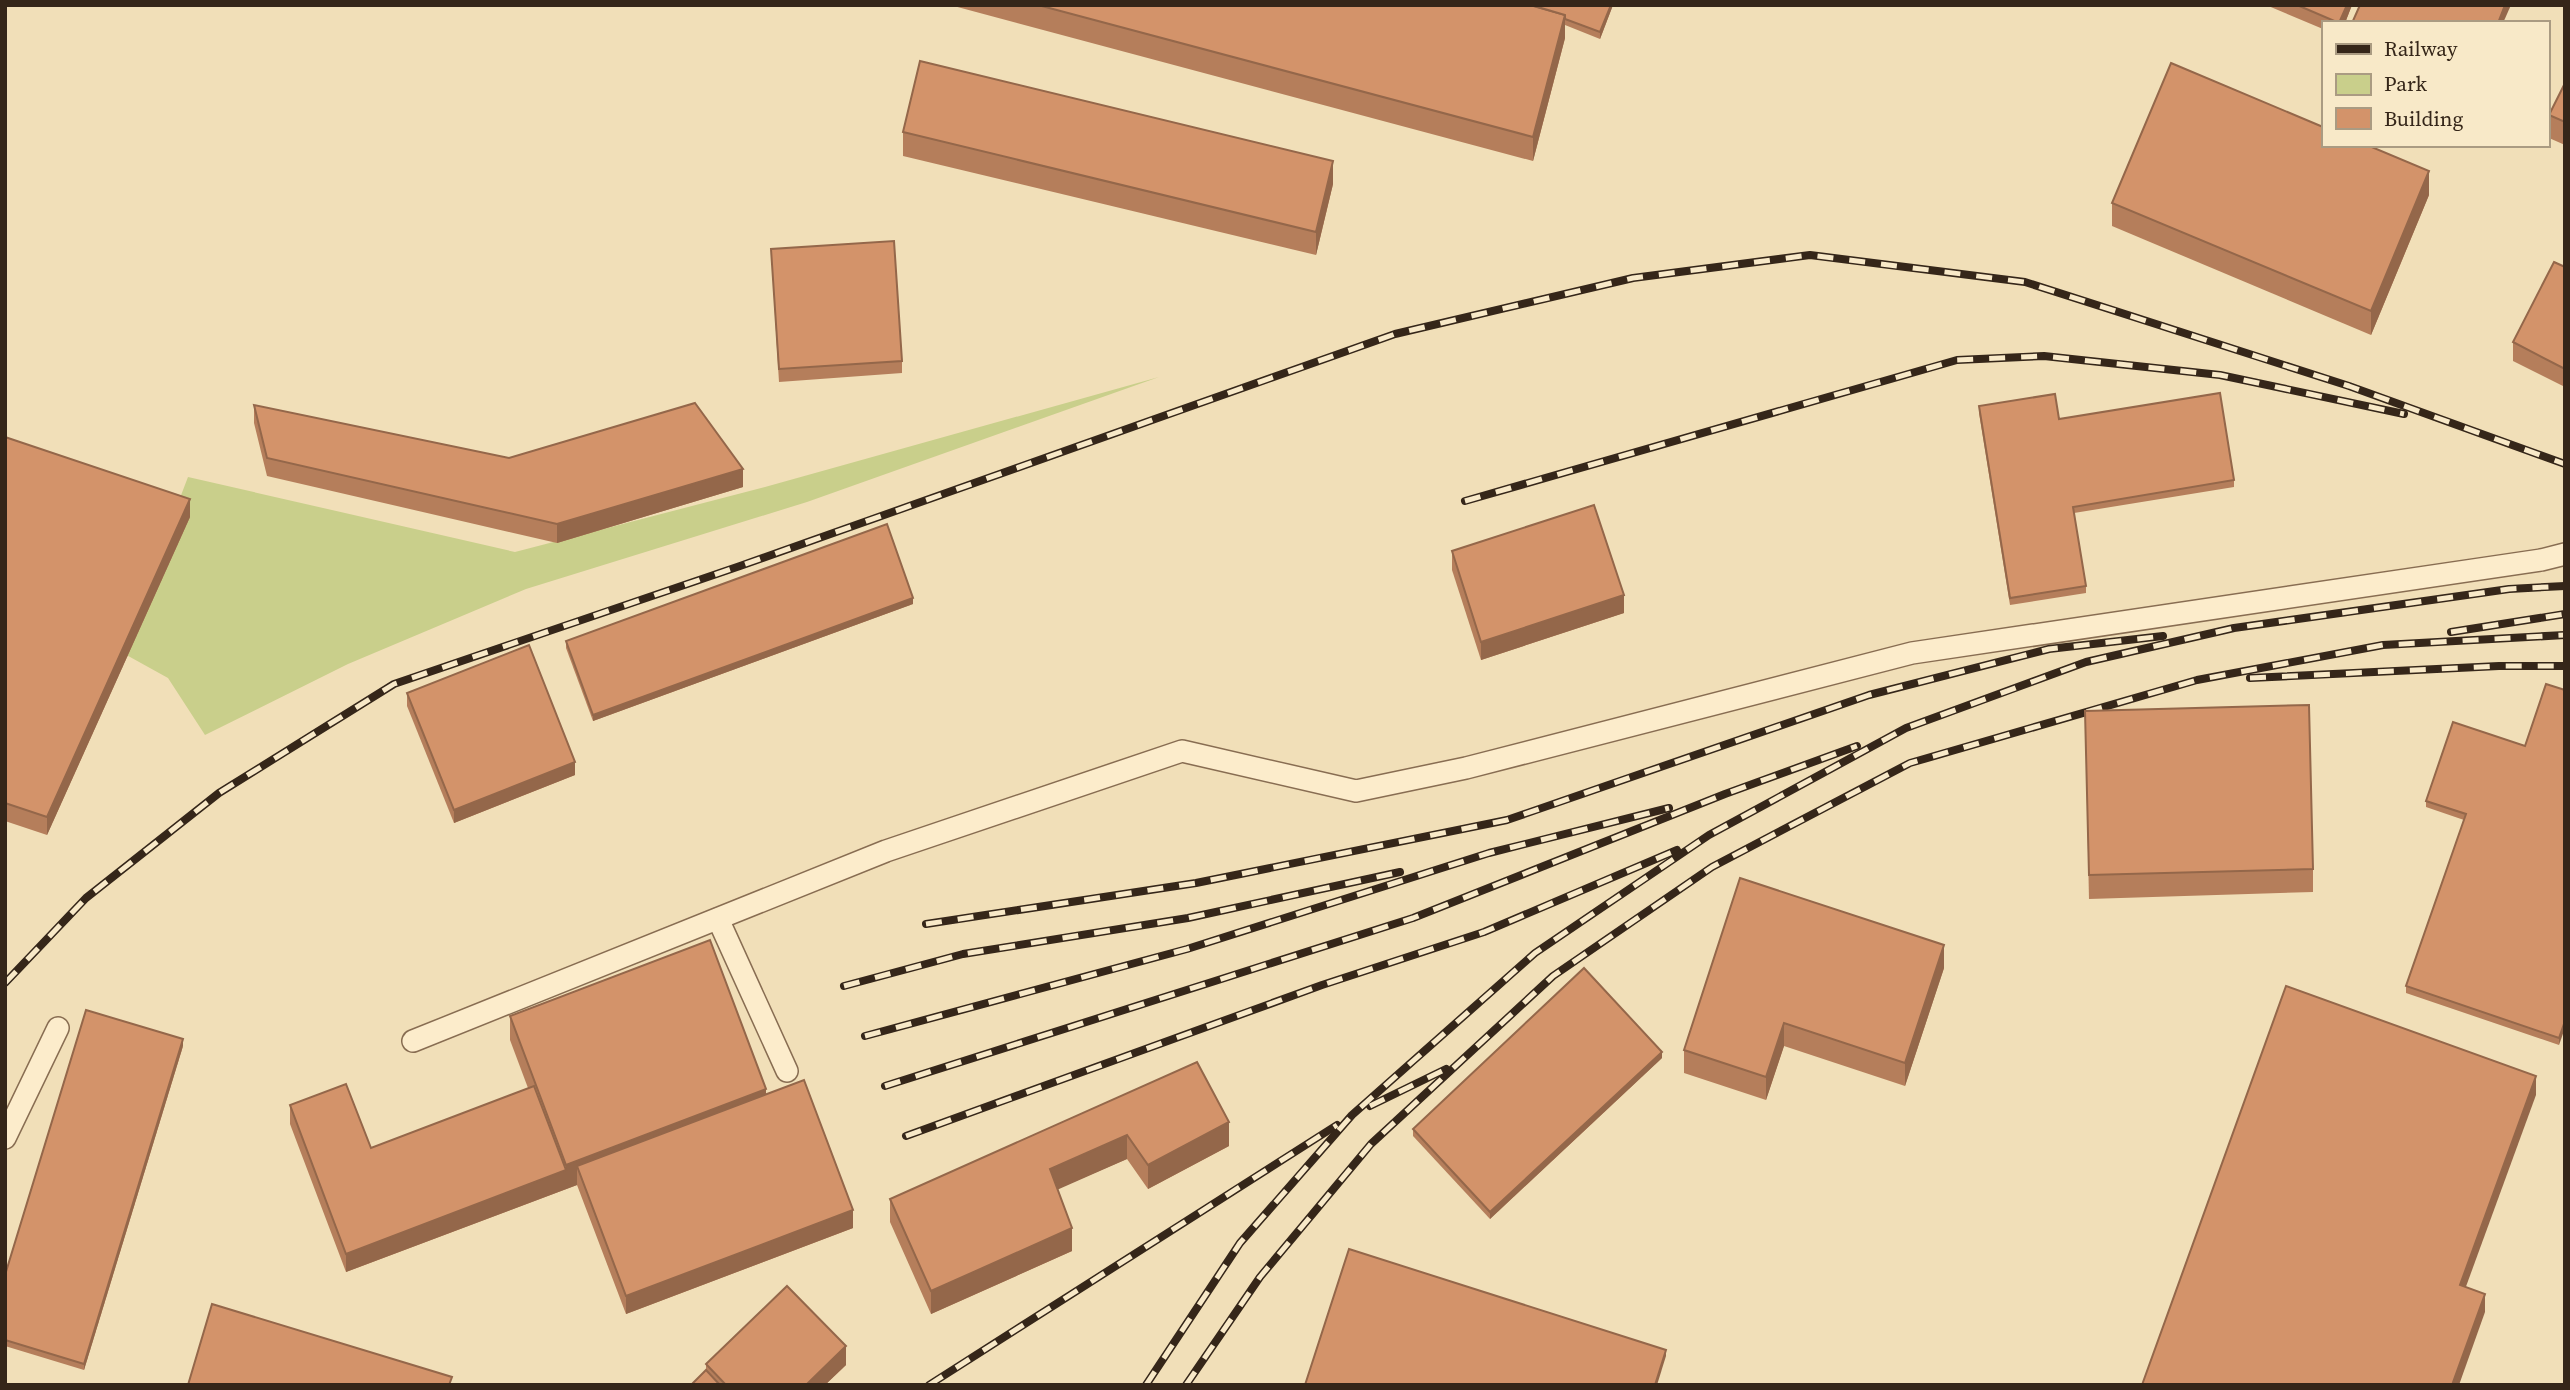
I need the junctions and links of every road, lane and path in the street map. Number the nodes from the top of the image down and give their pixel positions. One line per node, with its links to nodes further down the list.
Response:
1 (2565, 554): 2 (lane)
2 (718, 919): 4 (lane); 5 (lane)
3 (58, 1028): 6 (lane)
4 (413, 1041)
5 (787, 1072)
6 (5, 1138)

